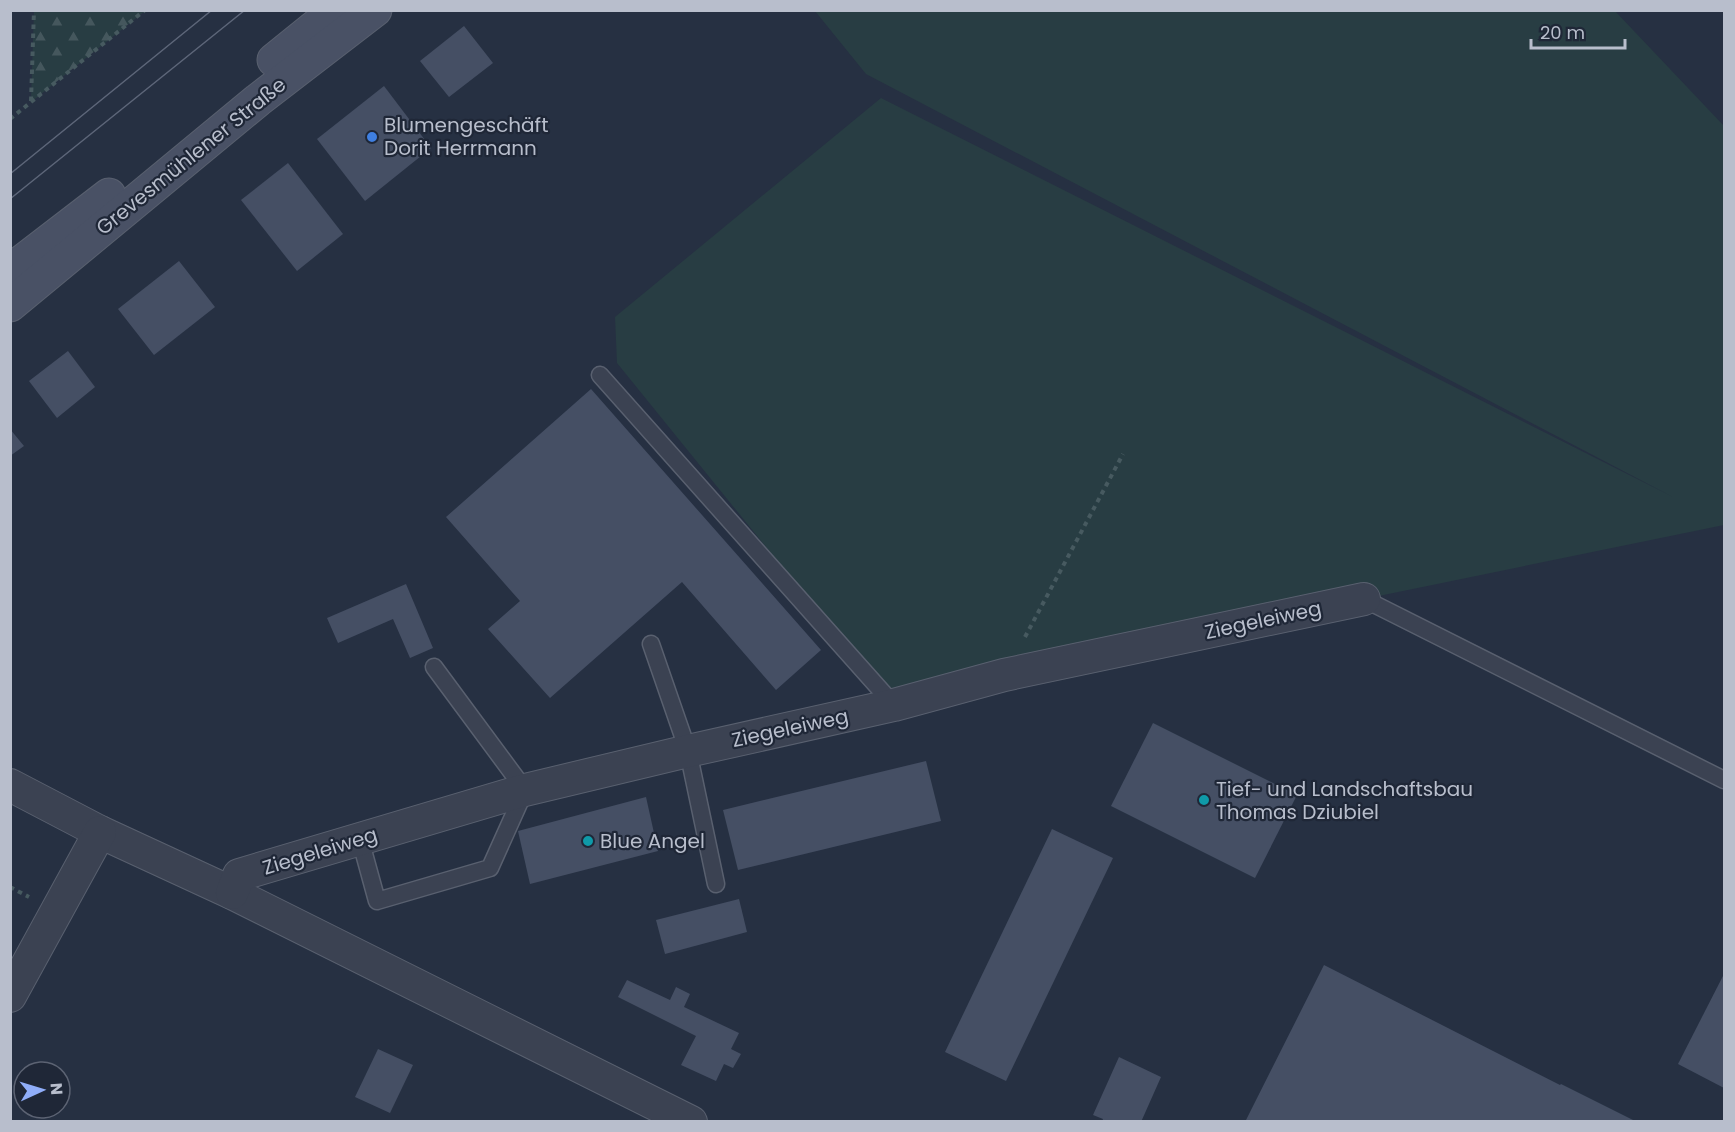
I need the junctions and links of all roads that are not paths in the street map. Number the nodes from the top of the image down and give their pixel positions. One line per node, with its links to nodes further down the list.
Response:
1 (336, 10): 3 (street, Grevesmühlener Straße)
2 (375, 10): 4 (street, Grevesmühlener Straße)
3 (10, 271)
4 (10, 305)
5 (600, 375): 9 (lane)
6 (1365, 599): 9 (street, Ziegeleiweg); 11 (lane)
7 (651, 644): 10 (lane)
8 (434, 667): 13 (lane)
9 (894, 705): 10 (street, Ziegeleiweg)
10 (688, 751): 13 (street, Ziegeleiweg); 16 (lane)
11 (1725, 780)
12 (10, 785): 14 (street, Ziegeleiweg)
13 (525, 790): 15 (street, Ziegeleiweg); 15 (lane)
14 (100, 832): 17 (street, Ziegeleiweg); 18 (street)
15 (360, 838): 17 (street, Ziegeleiweg)
16 (716, 884)
17 (232, 893): 19 (street, Ziegeleiweg)
18 (10, 996)
19 (691, 1122)

